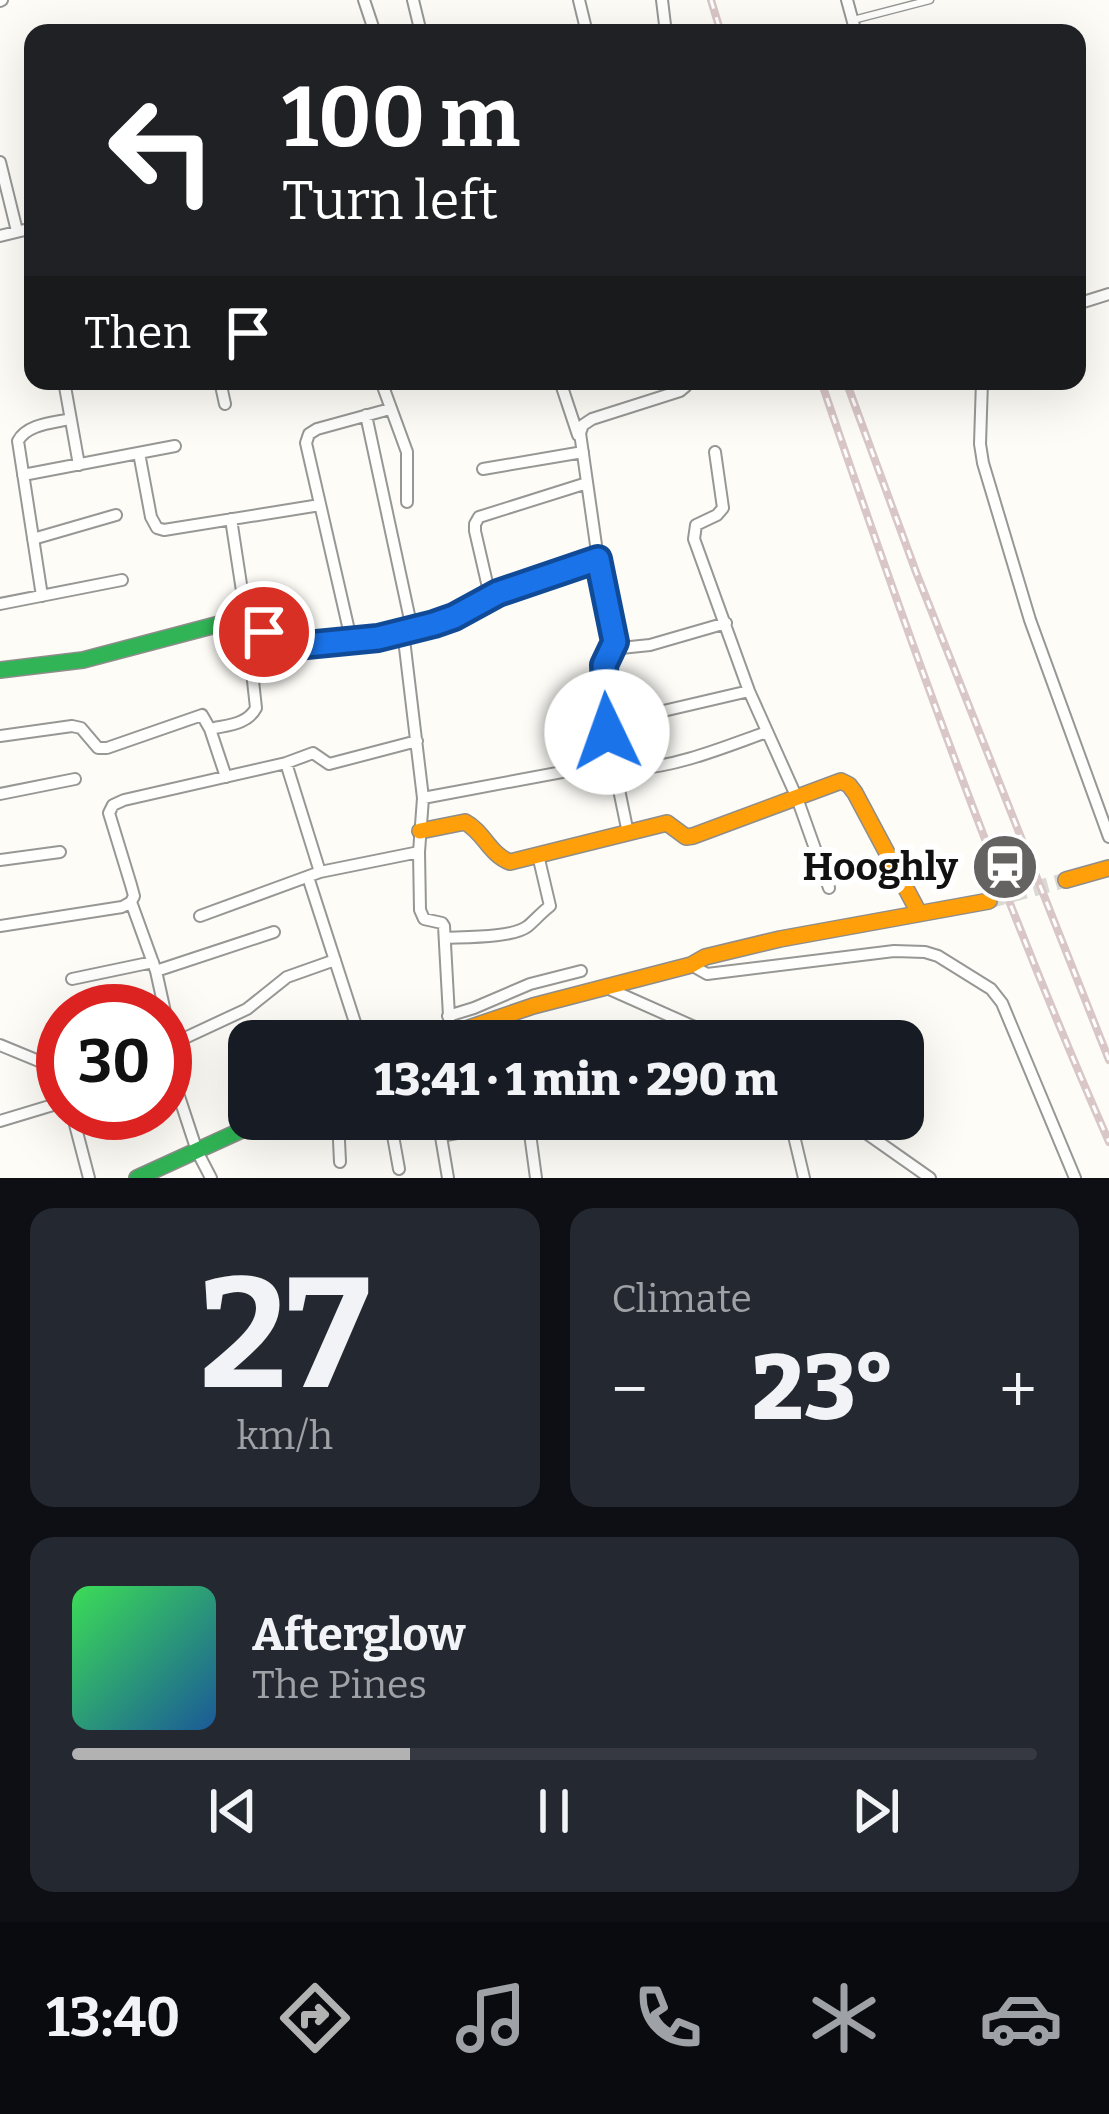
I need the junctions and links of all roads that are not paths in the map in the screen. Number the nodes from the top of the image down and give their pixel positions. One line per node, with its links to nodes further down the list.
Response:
1 (930, 0): 2 (lane)
2 (861, 24)
3 (0, 163): 5 (street)
4 (24, 229): 5 (street)
5 (17, 230): 6 (street)
6 (0, 236)
7 (65, 390): 16 (street)
8 (222, 390): 13 (street)
9 (384, 390): 14 (street)
10 (563, 390): 18 (street)
11 (682, 390): 18 (street)
12 (982, 390): 56 (street)
13 (225, 404)
14 (390, 409): 15 (street); 25 (street)
15 (365, 416): 26 (street); 37 (street)
16 (70, 419): 21 (street); 23 (street)
17 (175, 446): 20 (street)
18 (582, 448): 22 (street); 24 (street)
19 (715, 452): 36 (street)
20 (139, 453): 21 (street); 28 (street)
21 (80, 465): 23 (street)
22 (483, 469)
23 (23, 475): 29 (street)
24 (587, 483): 30 (street); 33 (street)
25 (407, 502)
26 (320, 505): 28 (street); 38 (street)
27 (116, 515): 29 (street)
28 (230, 519): 35 (street)
29 (33, 538): 32 (street)
30 (598, 559): 33 (street); 39 (street)
31 (122, 580): 32 (street)
32 (43, 596): 34 (street)
33 (490, 596): 37 (street)
34 (0, 604)
35 (246, 616): 38 (street); 40 (street); 42 (street)
36 (726, 623): 39 (street); 41 (street)
37 (408, 630): 38 (street); 46 (street)
38 (351, 640)
39 (611, 649): 43 (street)
40 (0, 670)
41 (749, 691): 43 (street); 44 (street)
42 (210, 730): 45 (street); 49 (street)
43 (607, 732): 48 (street)
44 (767, 732): 48 (street); 53 (street)
45 (0, 736)
46 (416, 741): 47 (street); 52 (street)
47 (286, 763): 49 (street); 62 (street)
48 (614, 764): 52 (street); 55 (street)
49 (226, 777): 66 (street)
50 (76, 779): 51 (street)
51 (0, 794)
52 (423, 798): 54 (street)
53 (797, 798): 55 (street); 64 (street); 67 (street)
54 (420, 831): 58 (street); 59 (street)
55 (628, 833): 59 (street)
56 (1109, 837)
57 (60, 852): 60 (street)
58 (419, 852): 62 (street); 71 (street)
59 (538, 855): 71 (street)
60 (0, 860)
61 (1109, 868): 63 (street)
62 (314, 874): 68 (street); 72 (street)
63 (1066, 880)
64 (829, 888)
65 (989, 901): 67 (street)
66 (130, 902): 69 (street); 74 (street)
67 (919, 913): 73 (street)
68 (200, 916)
69 (0, 926)
70 (274, 932): 74 (street)
71 (445, 938): 80 (street)
72 (335, 960): 81 (street); 86 (street)
73 (691, 965): 78 (street); 111 (street)
74 (154, 966): 76 (street); 77 (street)
75 (580, 971): 80 (street)
76 (72, 979)
77 (158, 984)
78 (604, 987): 79 (street); 85 (street)
79 (506, 1015): 83 (street); 84 (street)
80 (448, 1016): 82 (street)
81 (354, 1020)
82 (448, 1020)
83 (491, 1020)
84 (507, 1020)
85 (679, 1020)
86 (192, 1035)
87 (0, 1045): 88 (street)
88 (36, 1060)
89 (36, 1110): 90 (street)
90 (0, 1120)
91 (228, 1137): 100 (street)
92 (192, 1138): 100 (street)
93 (78, 1140): 104 (street)
94 (339, 1140): 101 (street)
95 (394, 1140): 102 (street)
96 (442, 1140): 107 (street)
97 (531, 1140): 108 (street)
98 (795, 1140): 109 (street)
99 (876, 1140): 110 (street)
100 (197, 1151): 103 (street); 106 (street)
101 (340, 1162)
102 (399, 1169)
103 (159, 1173): 105 (street)
104 (86, 1178)
105 (137, 1178)
106 (211, 1178)
107 (448, 1178)
108 (536, 1178)
109 (804, 1178)
110 (930, 1178)
111 (1075, 1178)

